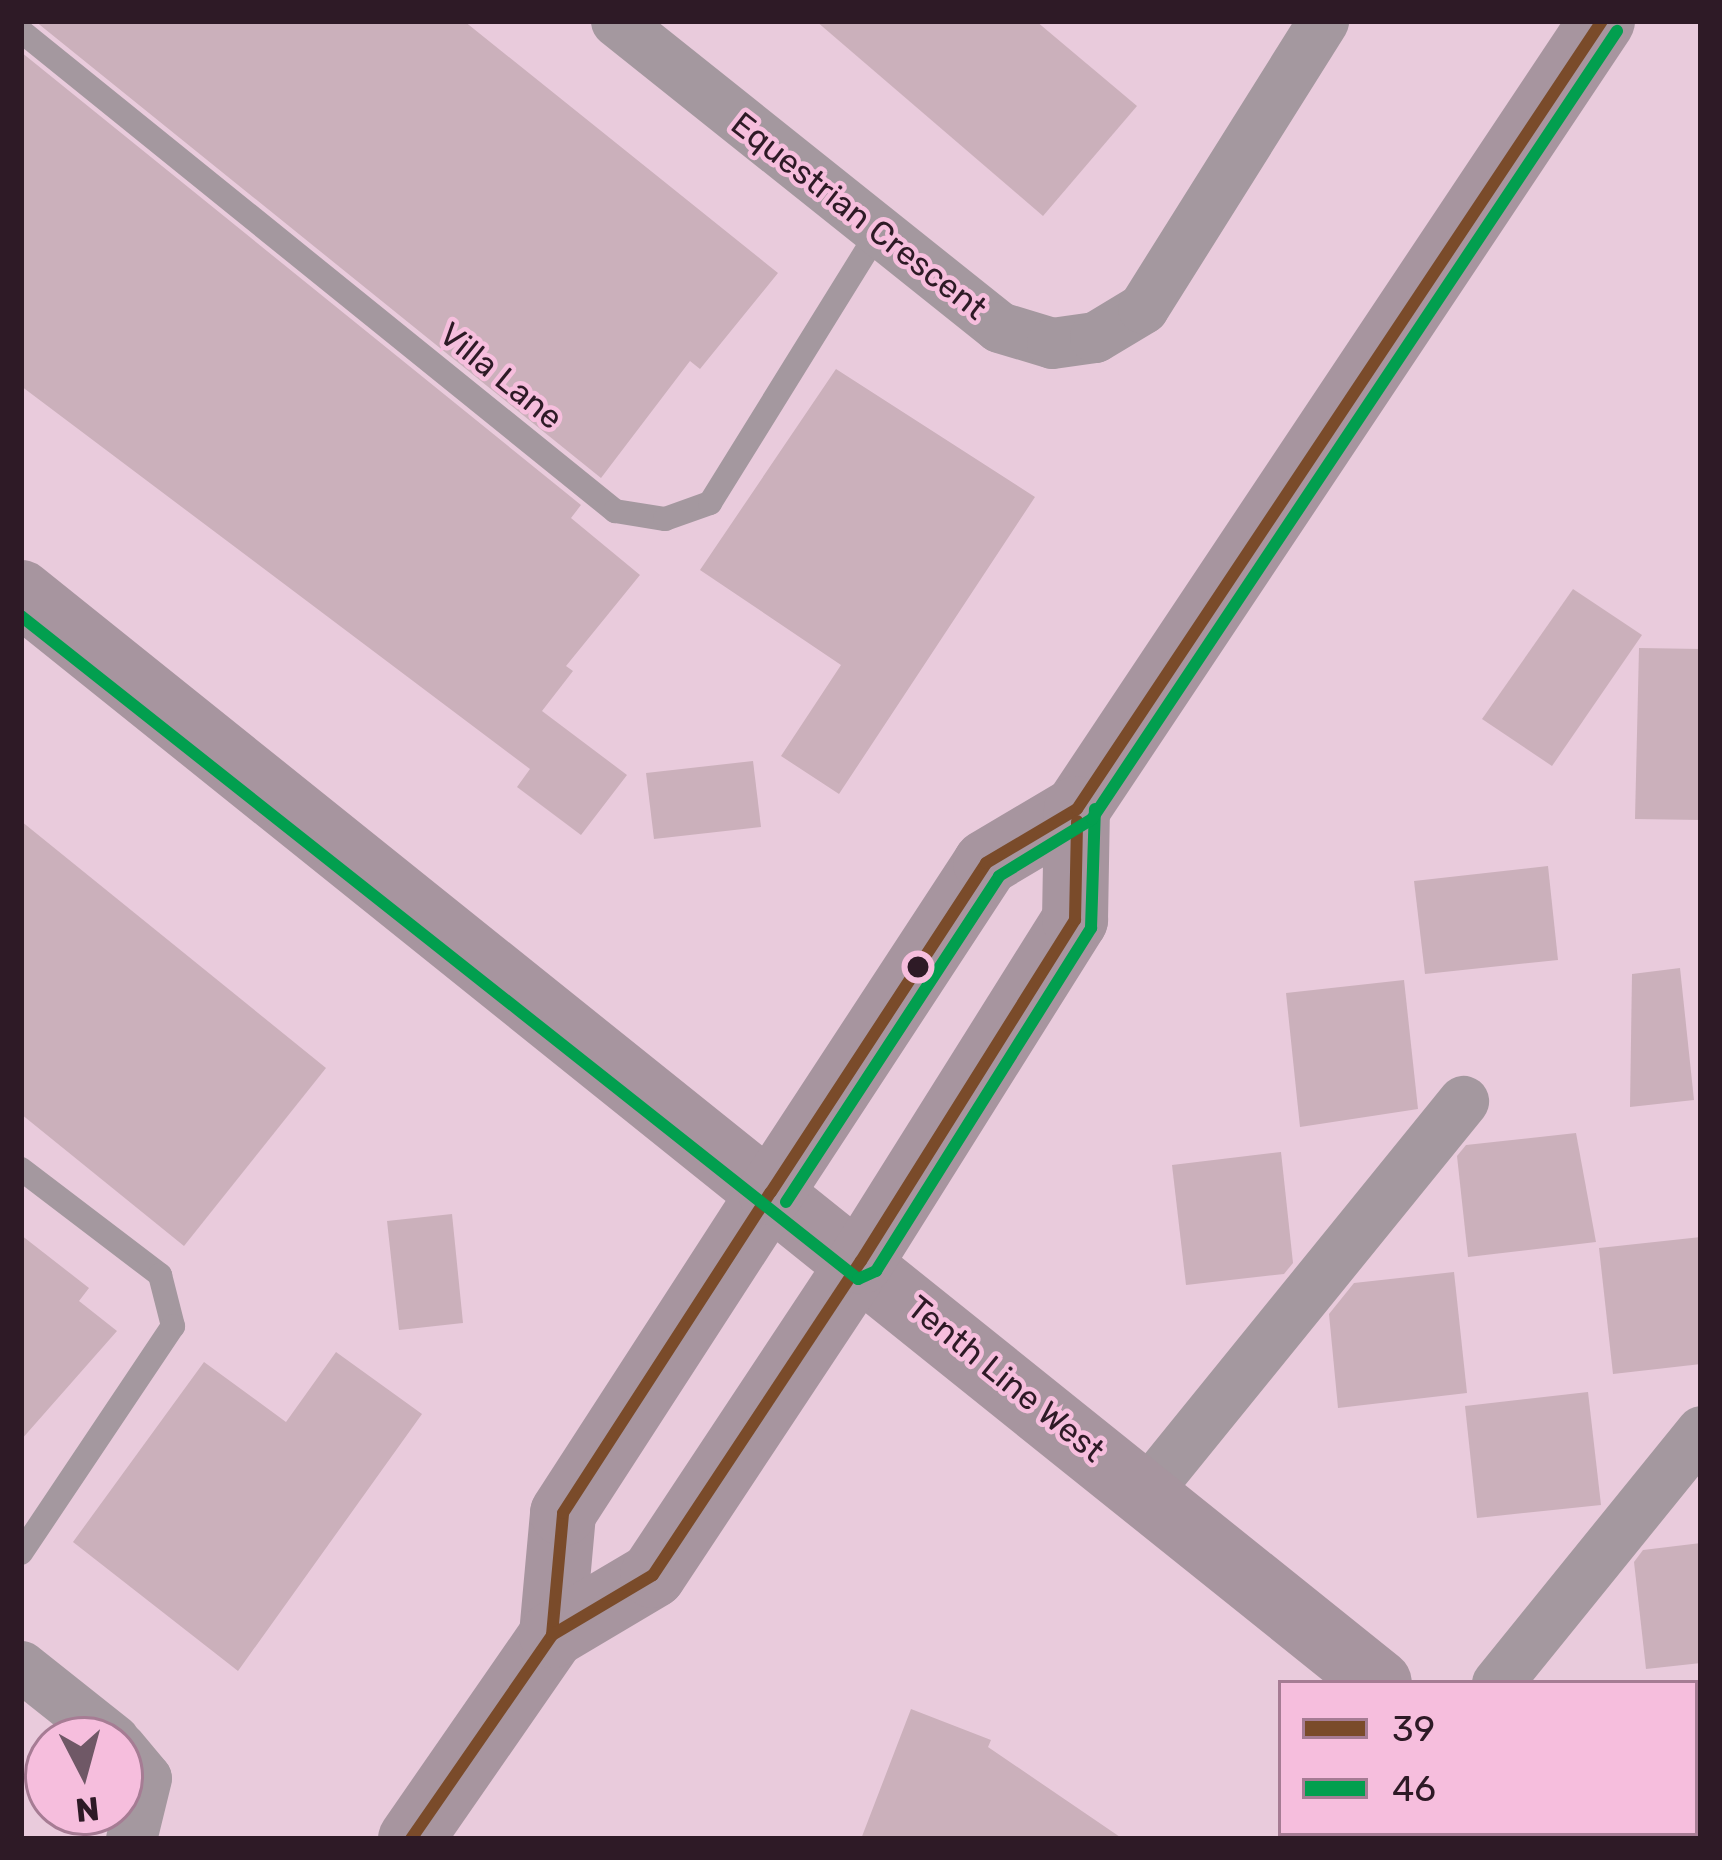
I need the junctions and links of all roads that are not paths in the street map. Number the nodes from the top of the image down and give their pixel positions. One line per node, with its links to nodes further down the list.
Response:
1 (616, 21): 5 (street, Equestrian Crescent)
2 (1324, 21): 5 (street, Equestrian Crescent)
3 (1602, 21): 7 (main road)
4 (21, 31): 5 (lane, Villa Lane)
5 (878, 232)
6 (21, 593): 10 (main road, Tenth Line West)
7 (1077, 809): 10 (main road); 11 (main road)
8 (1463, 1101): 13 (street)
9 (21, 1169): 14 (lane)
10 (771, 1192): 11 (main road, Tenth Line West); 15 (main road)
11 (861, 1261): 13 (main road, Tenth Line West); 15 (main road)
12 (1701, 1432): 18 (street)
13 (1145, 1492): 17 (main road, Tenth Line West)
14 (21, 1553)
15 (552, 1635): 20 (main road)
16 (21, 1666): 19 (street)
17 (1374, 1680)
18 (1500, 1680)
19 (84, 1716)
20 (411, 1839)

